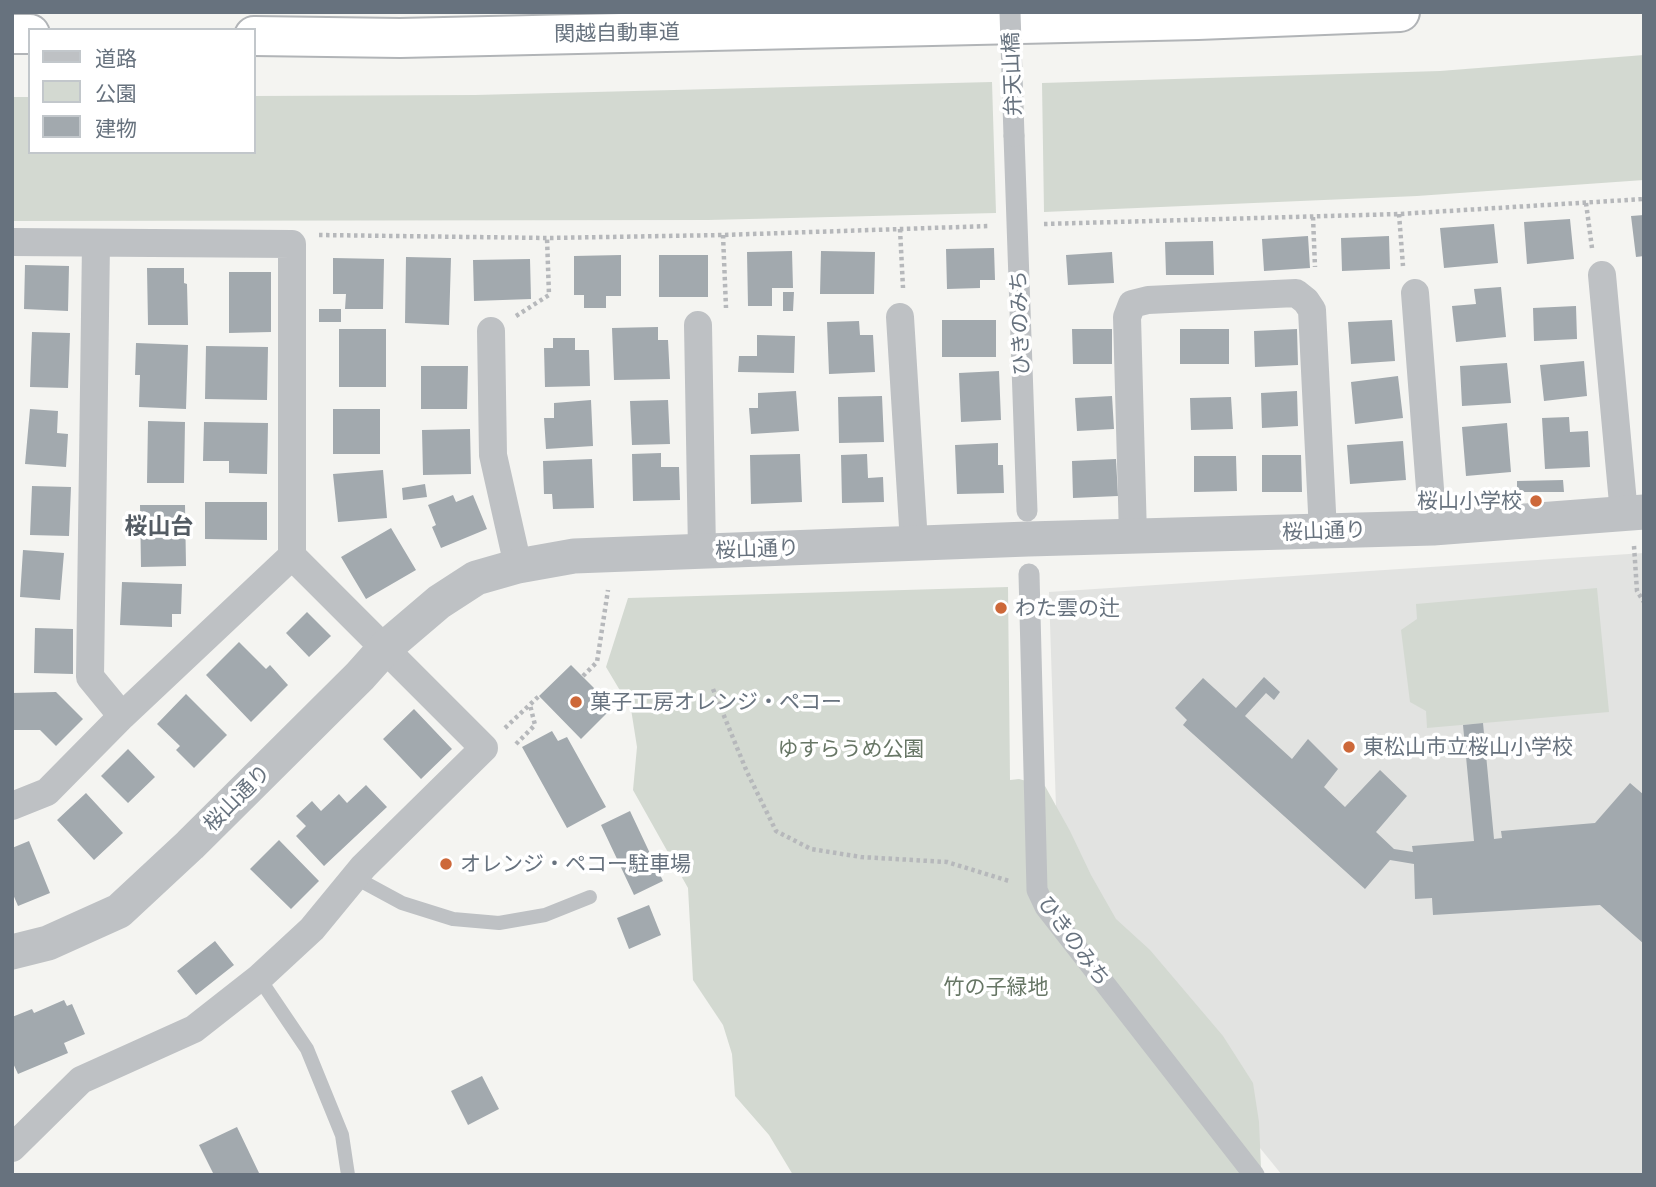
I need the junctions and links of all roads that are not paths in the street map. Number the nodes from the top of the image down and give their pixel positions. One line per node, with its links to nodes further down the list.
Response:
1 (1010, 12): 4 (street, 弁天山橋, bridge)
2 (1400, 12): 3 (highway, 関越自動車道)
3 (256, 36)
4 (1014, 136): 12 (street, ひきのみち)
5 (12, 242): 6 (street)
6 (96, 243): 19 (street); 23 (street)
7 (1602, 275): 13 (street)
8 (1415, 293): 14 (street)
9 (901, 317): 17 (street)
10 (698, 325): 18 (street)
11 (491, 331): 20 (street)
12 (1027, 511)
13 (1634, 522): 14 (street, 桜山通り)
14 (1433, 528): 15 (street, 桜山通り)
15 (1323, 532): 16 (street, 桜山通り); 16 (street)
16 (1133, 536): 17 (street, 桜山通り)
17 (914, 543): 18 (street, 桜山通り)
18 (702, 551): 20 (street, 桜山通り)
19 (292, 556): 22 (street); 23 (street)
20 (518, 566): 22 (street, 桜山通り)
21 (1029, 574): 31 (street, ひきのみち)
22 (385, 648): 25 (street); 27 (street, 桜山通り)
23 (122, 716): 24 (street)
24 (12, 807)
25 (354, 877): 26 (lane); 28 (street)
26 (590, 897)
27 (12, 952)
28 (258, 978): 29 (street); 30 (lane)
29 (12, 1148)
30 (348, 1175)
31 (1254, 1175)

